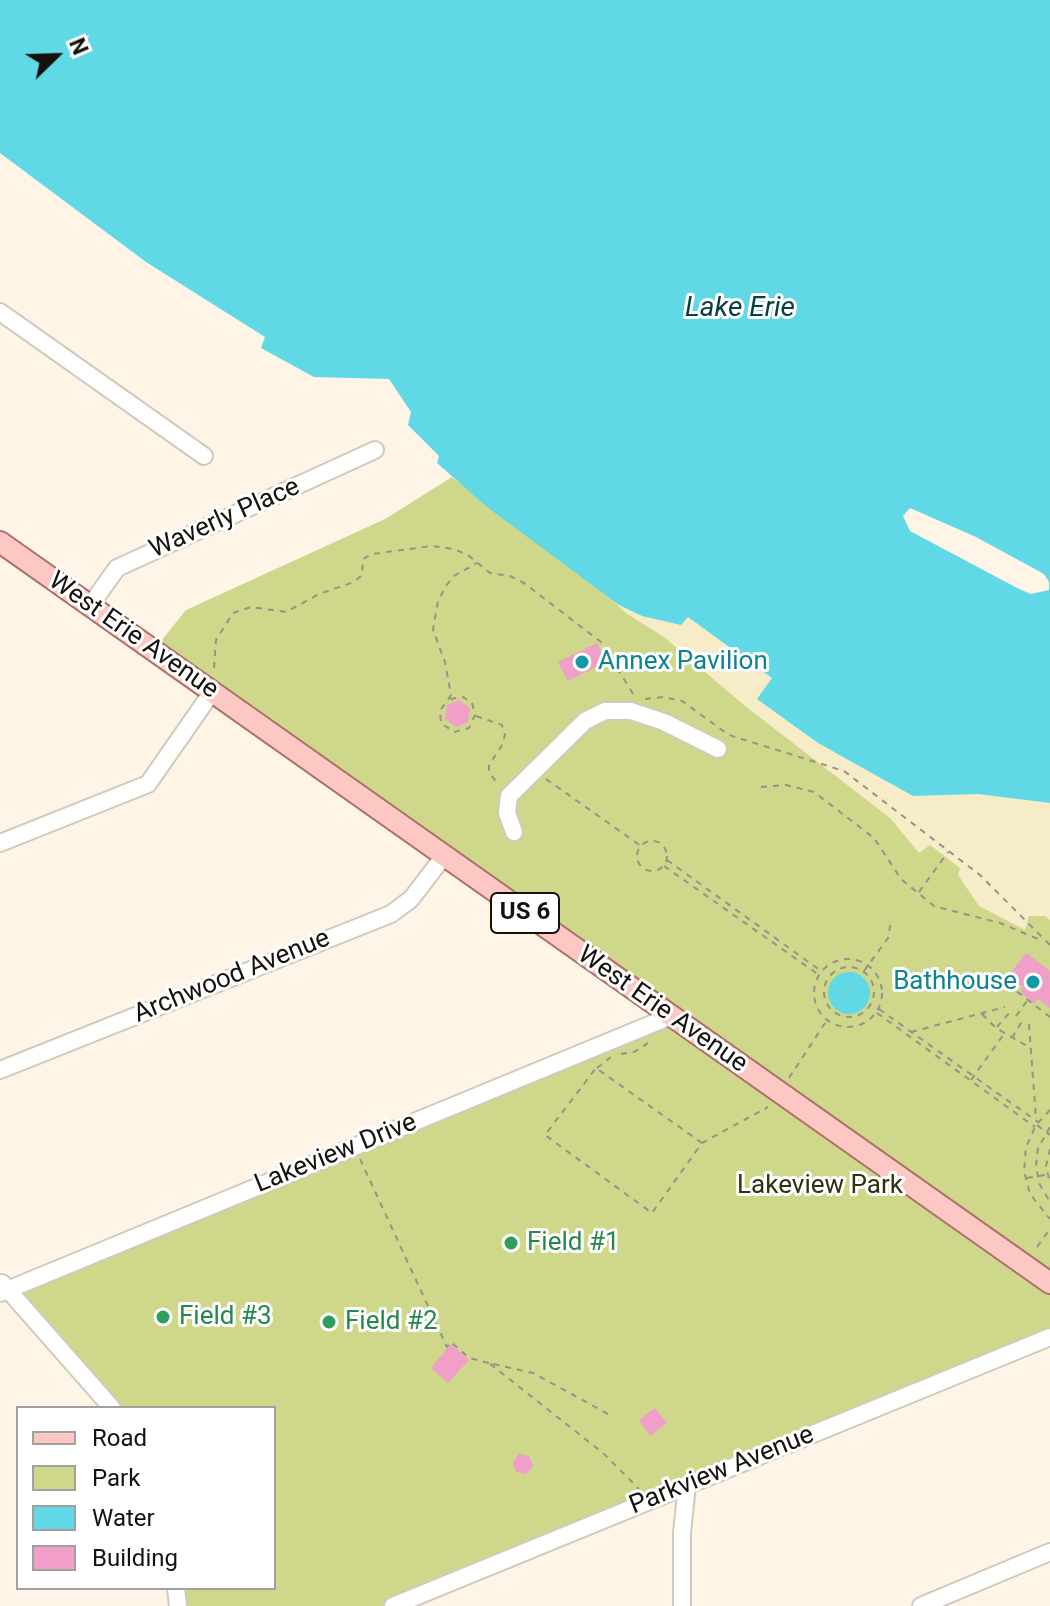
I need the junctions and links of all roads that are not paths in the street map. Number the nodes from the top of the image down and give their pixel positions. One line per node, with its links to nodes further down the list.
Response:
1 (0, 312): 3 (street)
2 (375, 450): 5 (street, Waverly Place)
3 (204, 456)
4 (3, 550): 5 (main road, West Erie Avenue / US 6)
5 (90, 606): 6 (main road, West Erie Avenue / US 6)
6 (212, 692): 9 (street); 10 (main road, West Erie Avenue / US 6)
7 (718, 749): 8 (street)
8 (514, 832)
9 (0, 843)
10 (444, 856): 11 (main road, West Erie Avenue / US 6); 12 (street, Archwood Avenue)
11 (671, 1016): 13 (main road, West Erie Avenue / US 6); 14 (street, Lakeview Drive)
12 (0, 1070)
13 (1050, 1283)
14 (2, 1288): 16 (street)
15 (1050, 1337): 17 (street, Parkview Avenue)
16 (110, 1406)
17 (687, 1485): 19 (street, Parkview Avenue); 20 (street)
18 (1050, 1552): 21 (street)
19 (393, 1606)
20 (682, 1606)
21 (921, 1606)

